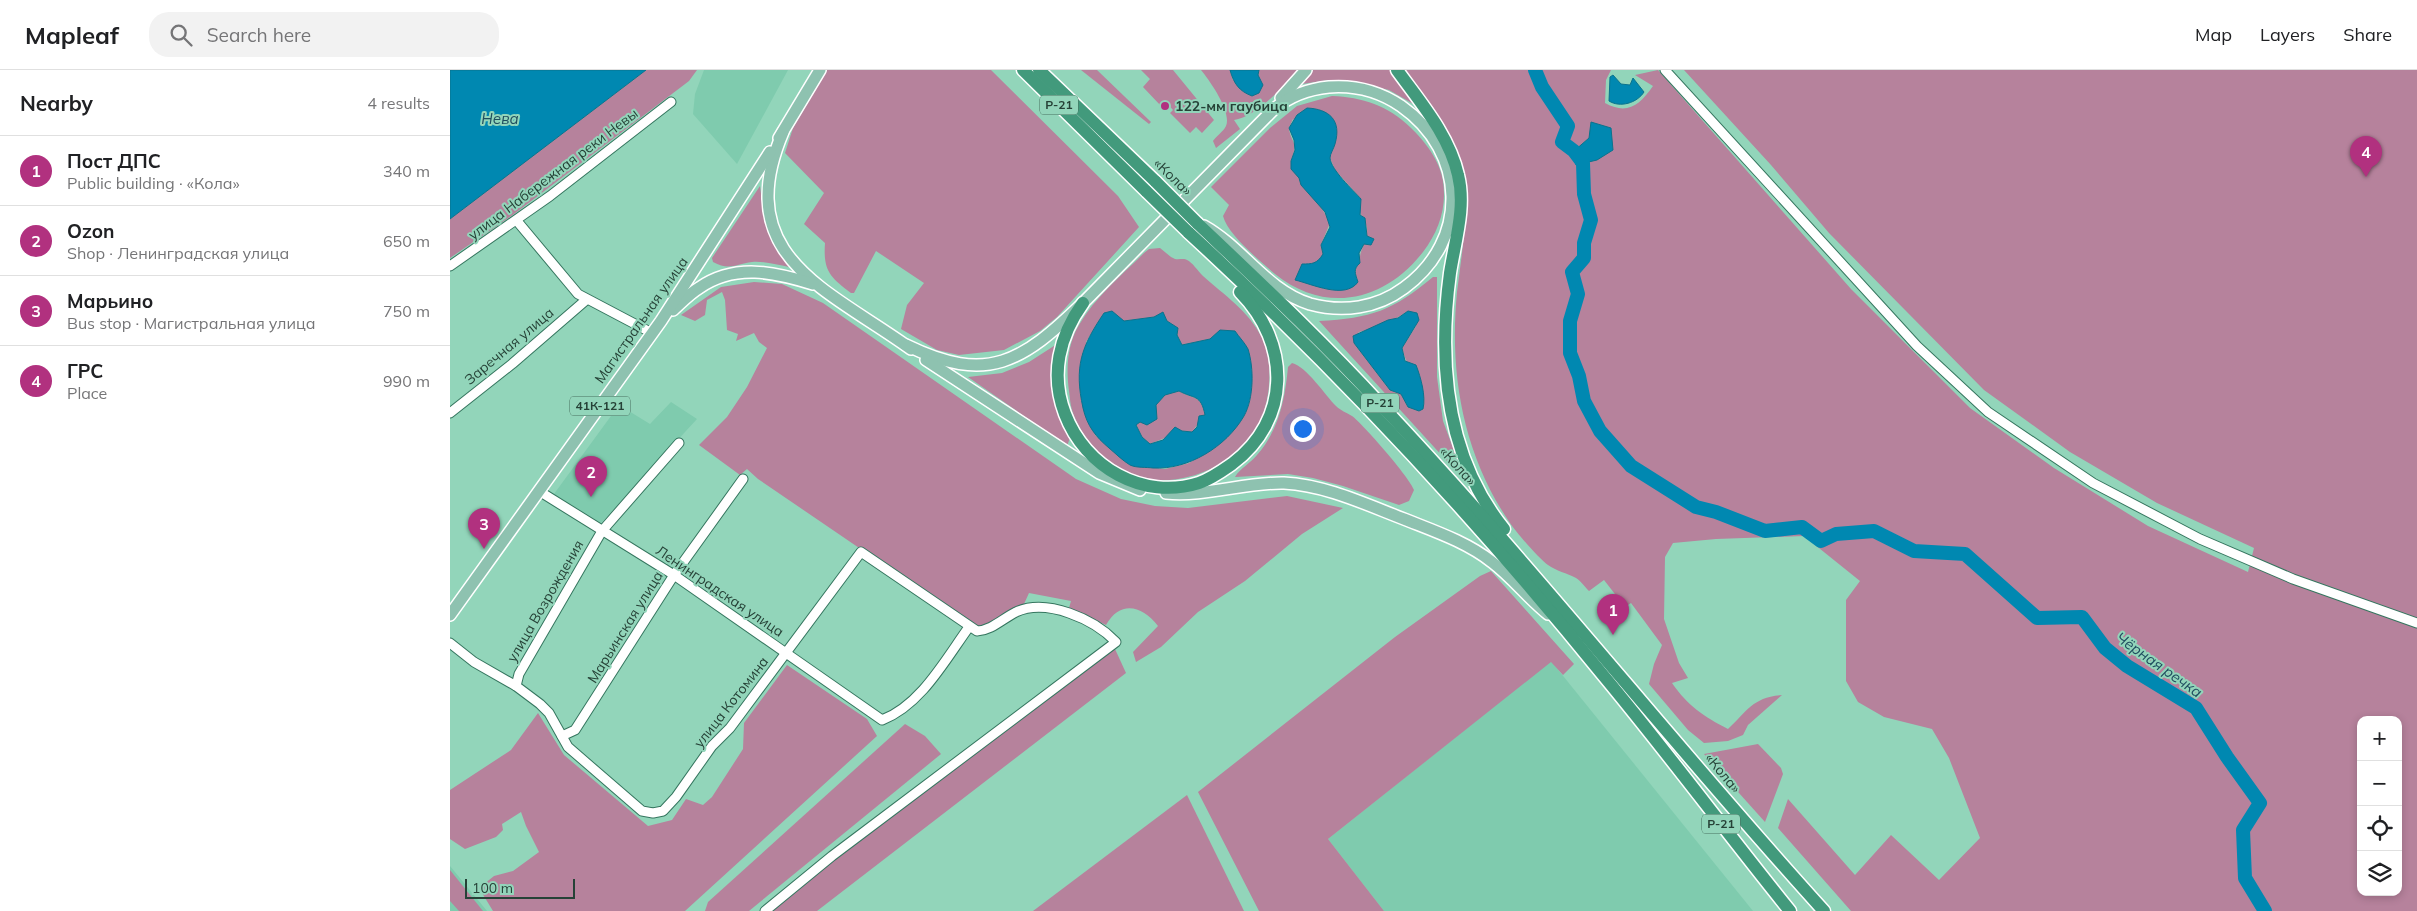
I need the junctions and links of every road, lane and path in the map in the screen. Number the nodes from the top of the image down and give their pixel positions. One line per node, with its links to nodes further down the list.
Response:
1 (820, 70): 8 (main road)
2 (1022, 70): 11 (highway, «Кола» / Р-21, bridge)
3 (1039, 70): 11 (highway, «Кола» / Р-21, bridge)
4 (1306, 70): 9 (main road)
5 (1397, 70): 26 (highway)
6 (1665, 70): 29 (street)
7 (671, 102): 10 (street, улица Набережная реки Невы)
8 (783, 132): 14 (main road); 17 (main road, Магистральная улица)
9 (1242, 140): 11 (main road); 16 (main road)
10 (517, 221): 13 (street, улица Набережная реки Невы); 15 (street)
11 (1193, 227): 12 (highway, «Кола» / Р-21); 26 (highway, «Кола» / Р-21)
12 (1200, 242): 16 (highway); 28 (highway, «Кола» / Р-21)
13 (450, 266)
14 (814, 285): 17 (main road); 19 (main road)
15 (586, 300): 18 (street); 20 (street, Заречная улица)
16 (1083, 303): 19 (main road)
17 (661, 321): 18 (main road, Магистральная улица / 41К-121)
18 (652, 333): 23 (main road, Магистральная улица / 41К-121)
19 (906, 345): 28 (main road)
20 (450, 413)
21 (679, 443): 24 (street, улица Возрождения)
22 (743, 479): 25 (street, Марьинская улица)
23 (539, 491): 24 (street, Ленинградская улица); 27 (main road, Магистральная улица / 41К-121)
24 (602, 531): 25 (street, Ленинградская улица); 33 (street, улица Возрождения)
25 (674, 575): 32 (street, Ленинградская улица); 34 (street, Марьинская улица)
26 (1550, 594): 37 (highway, «Кола» / Р-21)
27 (450, 615)
28 (1561, 623): 36 (highway, «Кола» / Р-21)
29 (2417, 623)
30 (969, 627): 32 (street, Ленинградская улица); 32 (street, улица Котомина); 35 (street)
31 (450, 644): 33 (street)
32 (787, 653): 34 (street, улица Котомина)
33 (516, 686): 34 (street)
34 (562, 736)
35 (765, 911)
36 (1790, 911)
37 (1824, 911)

